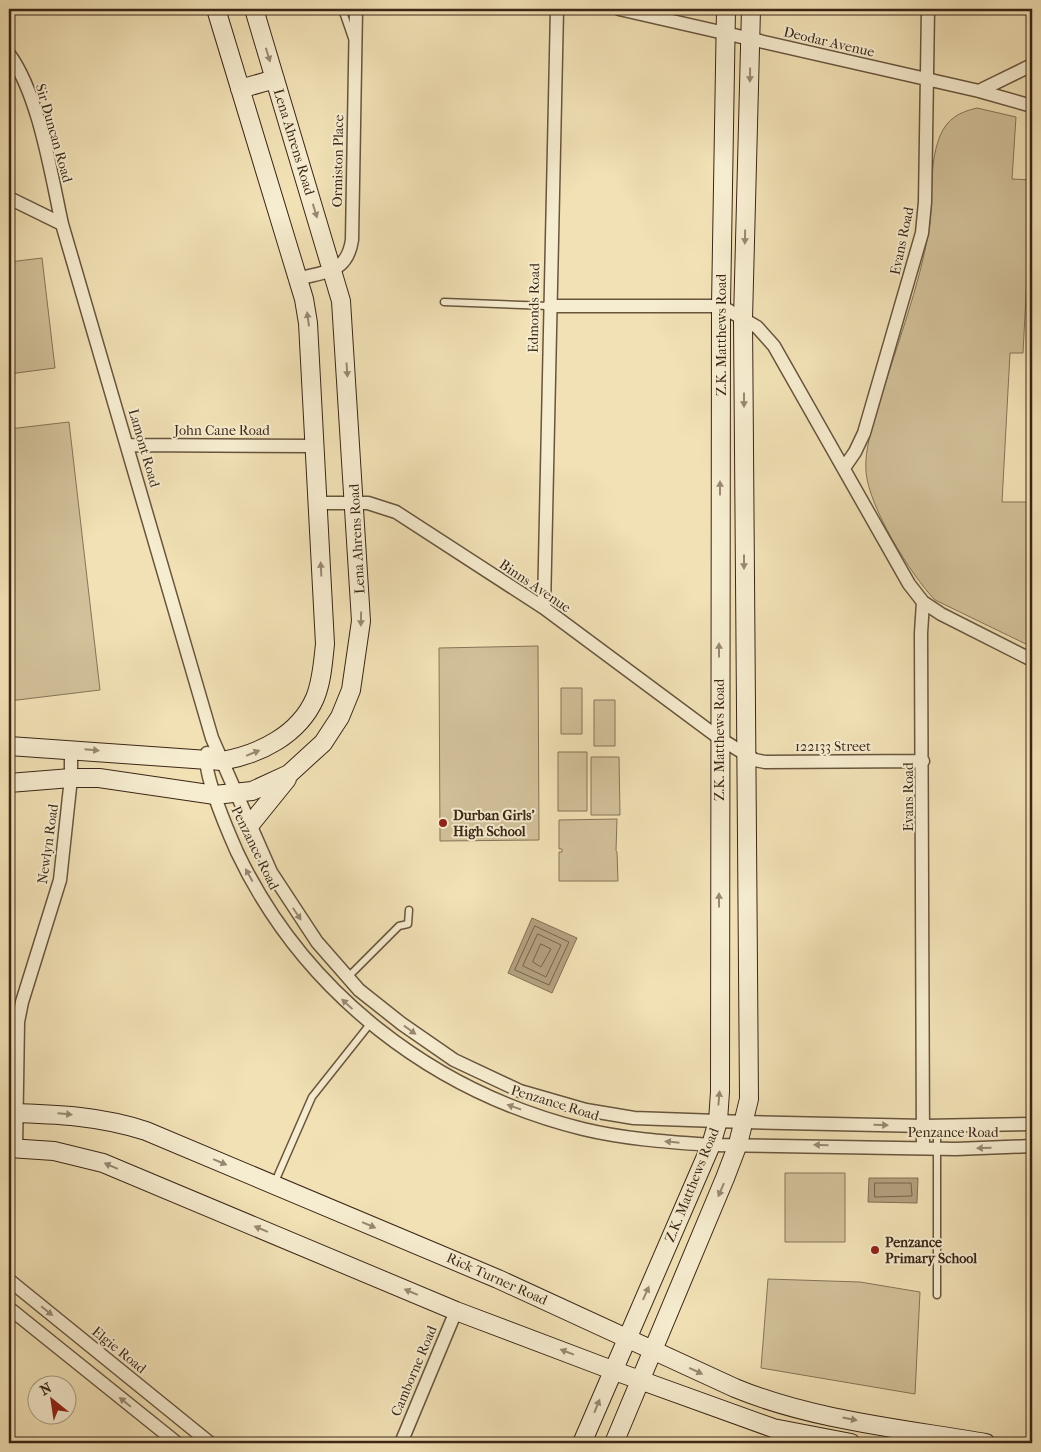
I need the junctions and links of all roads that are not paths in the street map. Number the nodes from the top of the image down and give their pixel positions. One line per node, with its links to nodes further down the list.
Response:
1 (216, 9): 17 (main road)
2 (254, 9): 15 (main road, Lena Ahrens Road, one-way to 15)
3 (342, 9): 12 (lane)
4 (356, 9): 12 (street, Ormiston Place)
5 (557, 9): 25 (street, Edmonds Road)
6 (619, 9): 10 (street, Deodar Avenue)
7 (726, 9): 10 (main road, Z.K. Matthews Road)
8 (751, 9): 11 (main road, Z.K. Matthews Road)
9 (928, 9): 16 (street, Evans Road)
10 (726, 34): 11 (street, Deodar Avenue); 26 (main road, Z.K. Matthews Road)
11 (750, 39): 16 (street, Deodar Avenue); 27 (main road, Z.K. Matthews Road, one-way to 27)
12 (354, 44): 22 (street, Ormiston Place)
13 (9, 54): 21 (street, Sir Duncan Road)
14 (1032, 65): 18 (street)
15 (275, 79): 17 (main road); 22 (main road, Lena Ahrens Road, one-way to 22)
16 (926, 80): 18 (street, Deodar Avenue); 30 (street, Evans Road)
17 (240, 89): 23 (main road)
18 (979, 91): 19 (street, Deodar Avenue)
19 (1032, 106)
20 (9, 198): 21 (street)
21 (62, 224): 28 (street, Lamont Road)
22 (332, 269): 23 (street, Ormiston Place); 32 (main road, Lena Ahrens Road, one-way to 32)
23 (298, 279): 29 (main road, one-way to 23)
24 (444, 302): 25 (lane)
25 (549, 306): 26 (street); 36 (street, Edmonds Road)
26 (721, 306): 27 (street); 33 (main road, Z.K. Matthews Road, one-way to 26)
27 (743, 319): 30 (street); 34 (main road, Z.K. Matthews Road, one-way to 34)
28 (128, 444): 29 (street, John Cane Road); 38 (street, Lamont Road)
29 (316, 446): 31 (main road)
30 (844, 468): 35 (street)
31 (317, 503): 32 (street, Binns Avenue); 44 (main road, one-way to 31)
32 (355, 503): 36 (street, Binns Avenue); 46 (main road, Lena Ahrens Road, one-way to 46)
33 (720, 596): 34 (main road); 39 (main road, Z.K. Matthews Road, one-way to 33)
34 (744, 597): 42 (main road, Z.K. Matthews Road)
35 (923, 602): 37 (street); 45 (street, Evans Road)
36 (544, 608): 39 (street, Binns Avenue)
37 (1032, 660)
38 (212, 738): 43 (street); 44 (street, Lamont Road)
39 (719, 738): 42 (street, Binns Avenue); 54 (main road, Z.K. Matthews Road, one-way to 39)
40 (9, 746): 41 (main road)
41 (71, 748): 43 (main road, one-way to 43); 47 (street, Newlyn Road)
42 (745, 755): 45 (street, 122133 Street); 53 (main road, Z.K. Matthews Road)
43 (205, 759): 44 (main road); 50 (street, Penzance Road)
44 (222, 761): 49 (street, Penzance Road)
45 (923, 761): 66 (street, Evans Road)
46 (298, 768): 49 (main road, Lena Ahrens Road); 51 (main road)
47 (71, 778): 48 (main road, Lena Ahrens Road); 50 (main road, Lena Ahrens Road); 61 (street, Newlyn Road)
48 (9, 783)
49 (235, 793): 50 (main road, Lena Ahrens Road); 51 (street, Penzance Road)
50 (215, 795): 56 (street, Penzance Road, one-way to 50)
51 (249, 826): 55 (street, Penzance Road, one-way to 55)
52 (409, 910): 55 (lane)
53 (747, 936): 54 (main road); 64 (main road, Z.K. Matthews Road)
54 (719, 937): 63 (main road, Z.K. Matthews Road, one-way to 54)
55 (345, 974): 56 (street); 58 (street, Penzance Road, one-way to 58)
56 (327, 984): 57 (street, Penzance Road, one-way to 56)
57 (370, 1024): 59 (street, Penzance Road); 73 (lane)
58 (454, 1060): 59 (street); 60 (street, Penzance Road)
59 (446, 1076): 62 (street, Penzance Road, one-way to 59)
60 (558, 1102): 62 (street); 63 (street, Penzance Road)
61 (13, 1113): 71 (street, Newlyn Road); 73 (main road, Rick Turner Road, one-way to 73)
62 (552, 1120): 68 (street, Penzance Road, one-way to 62)
63 (718, 1121): 64 (street, Penzance Road); 68 (main road, Z.K. Matthews Road)
64 (745, 1122): 66 (street, Penzance Road, one-way to 66); 67 (main road, Z.K. Matthews Road)
65 (1032, 1124): 66 (street, Penzance Road)
66 (931, 1126): 70 (street, Evans Road); 72 (lane)
67 (738, 1144): 68 (street, Penzance Road); 70 (street, Penzance Road, one-way to 67); 79 (main road, Z.K. Matthews Road, one-way to 79)
68 (711, 1145): 78 (main road, Z.K. Matthews Road, one-way to 68)
69 (1032, 1146): 72 (street, Penzance Road, one-way to 72)
70 (924, 1147): 72 (street, Penzance Road)
71 (12, 1148): 77 (main road, one-way to 71)
72 (938, 1148): 75 (lane)
73 (274, 1184): 78 (main road, Rick Turner Road, one-way to 78)
74 (9, 1280): 82 (street, Elgie Road, one-way to 82)
75 (936, 1295)
76 (9, 1308): 83 (street, one-way to 76)
77 (456, 1311): 80 (main road, one-way to 77); 86 (street, Camborne Road)
78 (626, 1337): 79 (main road, Rick Turner Road); 80 (main road, Z.K. Matthews Road)
79 (652, 1350): 81 (main road, Z.K. Matthews Road); 90 (main road, Rick Turner Road, one-way to 90)
80 (612, 1370): 81 (main road); 87 (main road, Z.K. Matthews Road, one-way to 80)
81 (641, 1380): 88 (main road, Z.K. Matthews Road); 89 (main road)
82 (158, 1402): 83 (street); 85 (street, Elgie Road)
83 (146, 1418): 84 (street)
84 (177, 1443)
85 (210, 1443)
86 (401, 1443)
87 (582, 1443)
88 (614, 1443)
89 (851, 1443)
90 (986, 1443)

